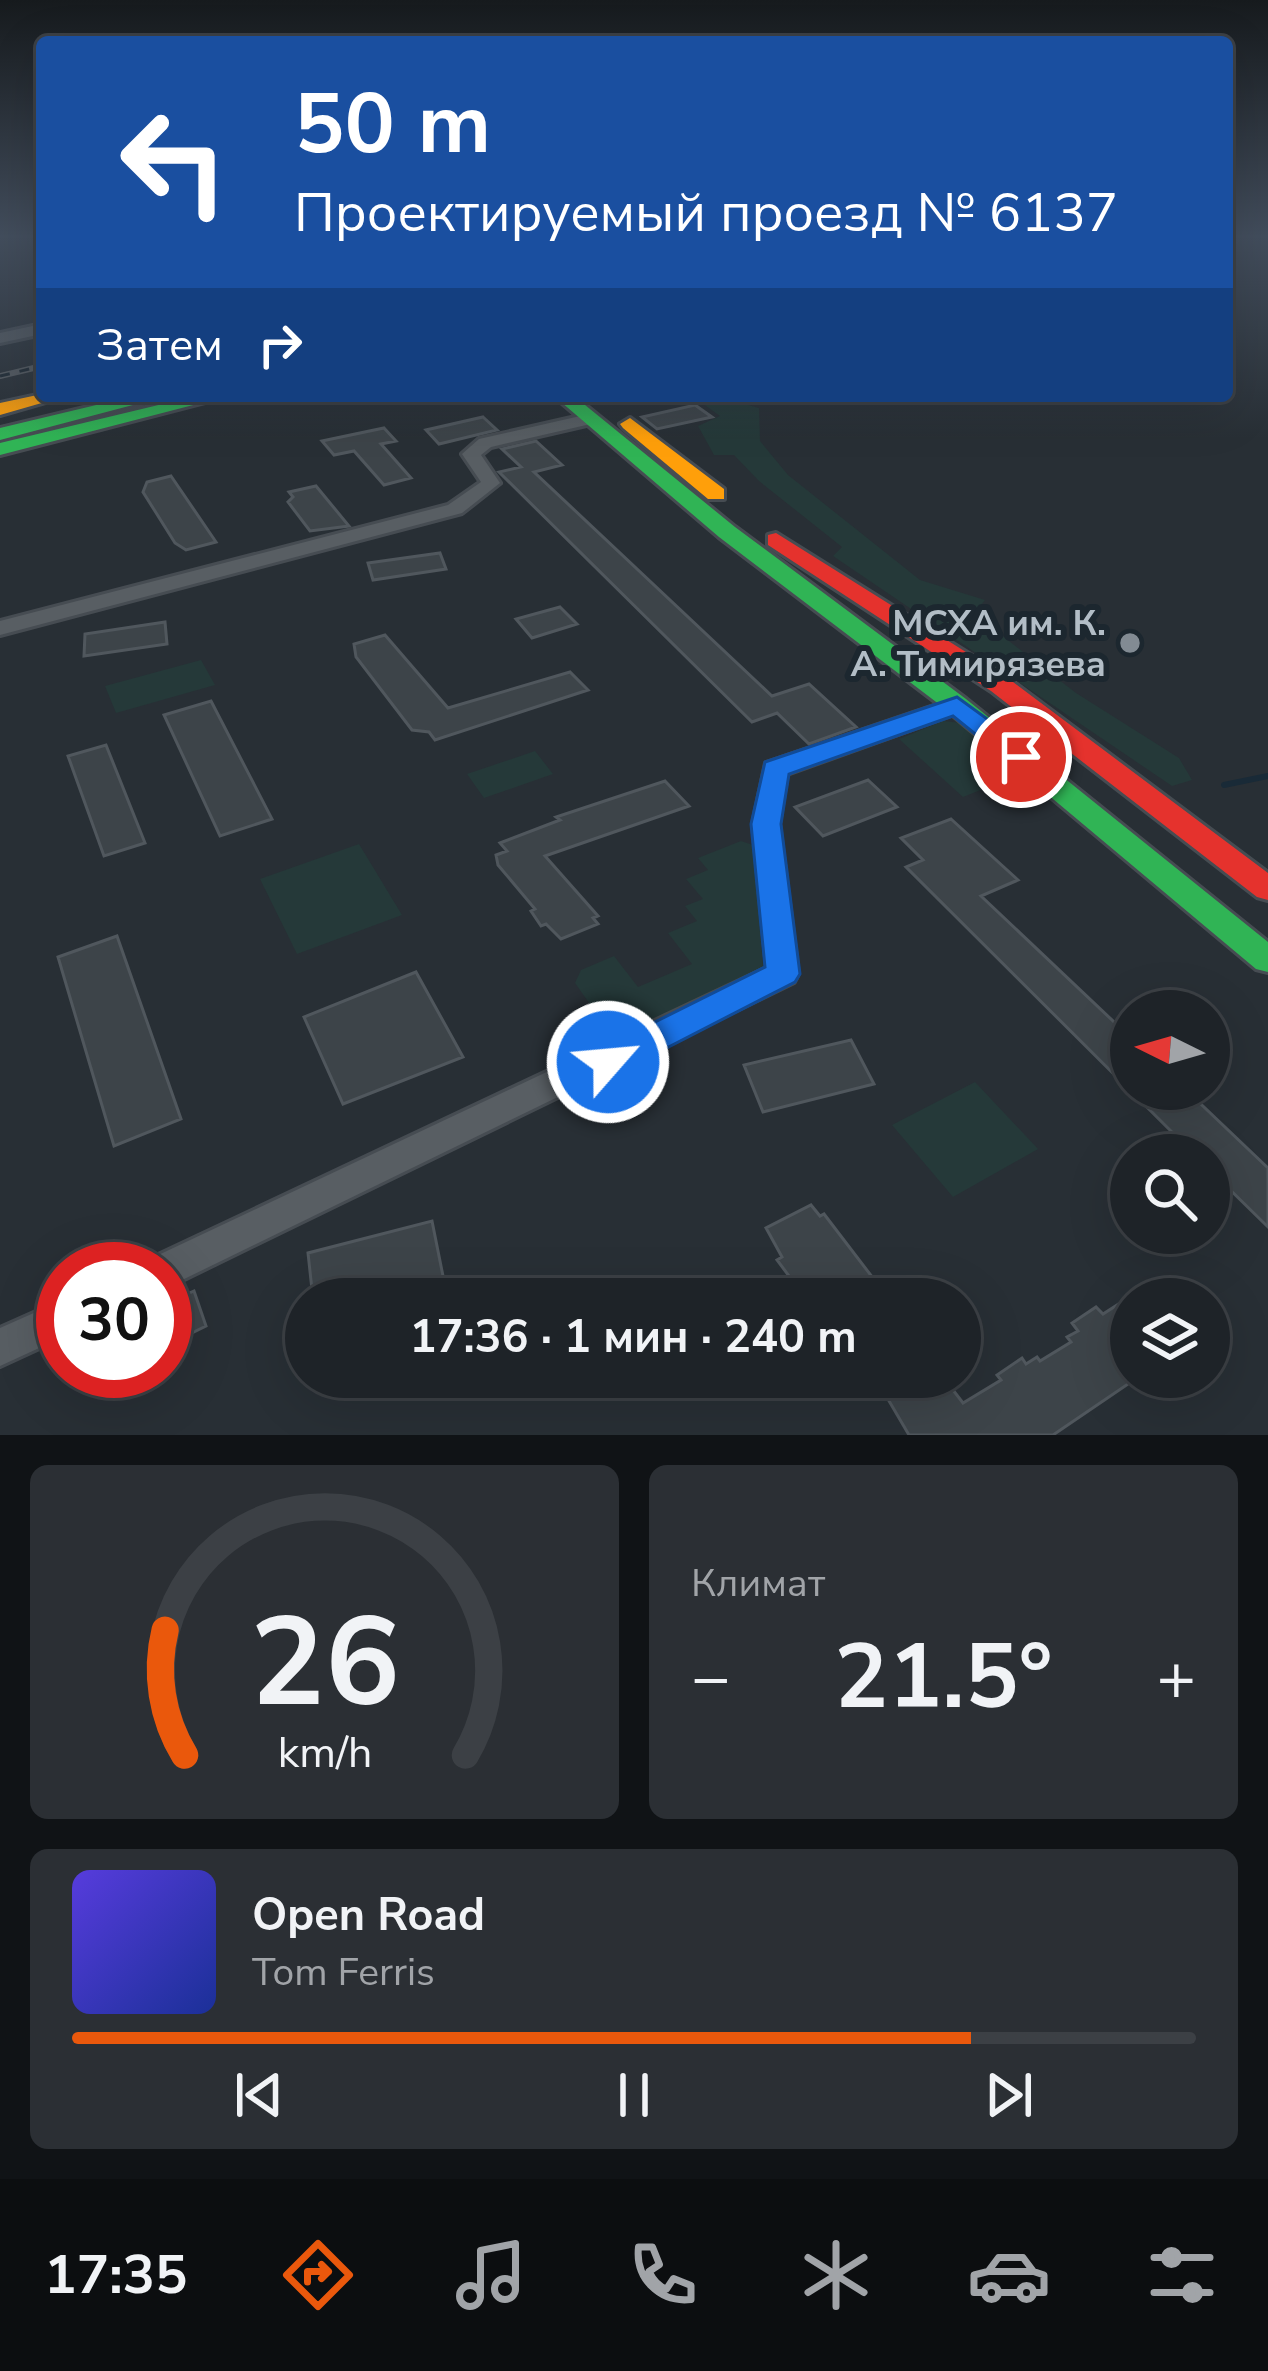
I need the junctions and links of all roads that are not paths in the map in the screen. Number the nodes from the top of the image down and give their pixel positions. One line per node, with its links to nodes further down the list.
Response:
1 (36, 329): 2 (street)
2 (0, 338)
3 (36, 401): 8 (main road)
4 (104, 402): 9 (main road)
5 (108, 402): 10 (main road)
6 (194, 402): 11 (main road)
7 (592, 407): 12 (street); 13 (main road); 14 (main road)
8 (0, 409)
9 (0, 420)
10 (0, 434)
11 (0, 449)
12 (0, 628)
13 (957, 705): 15 (main road); 16 (street)
14 (1268, 890)
15 (1268, 960)
16 (192, 1257)
17 (36, 1331): 18 (street)
18 (0, 1348)

